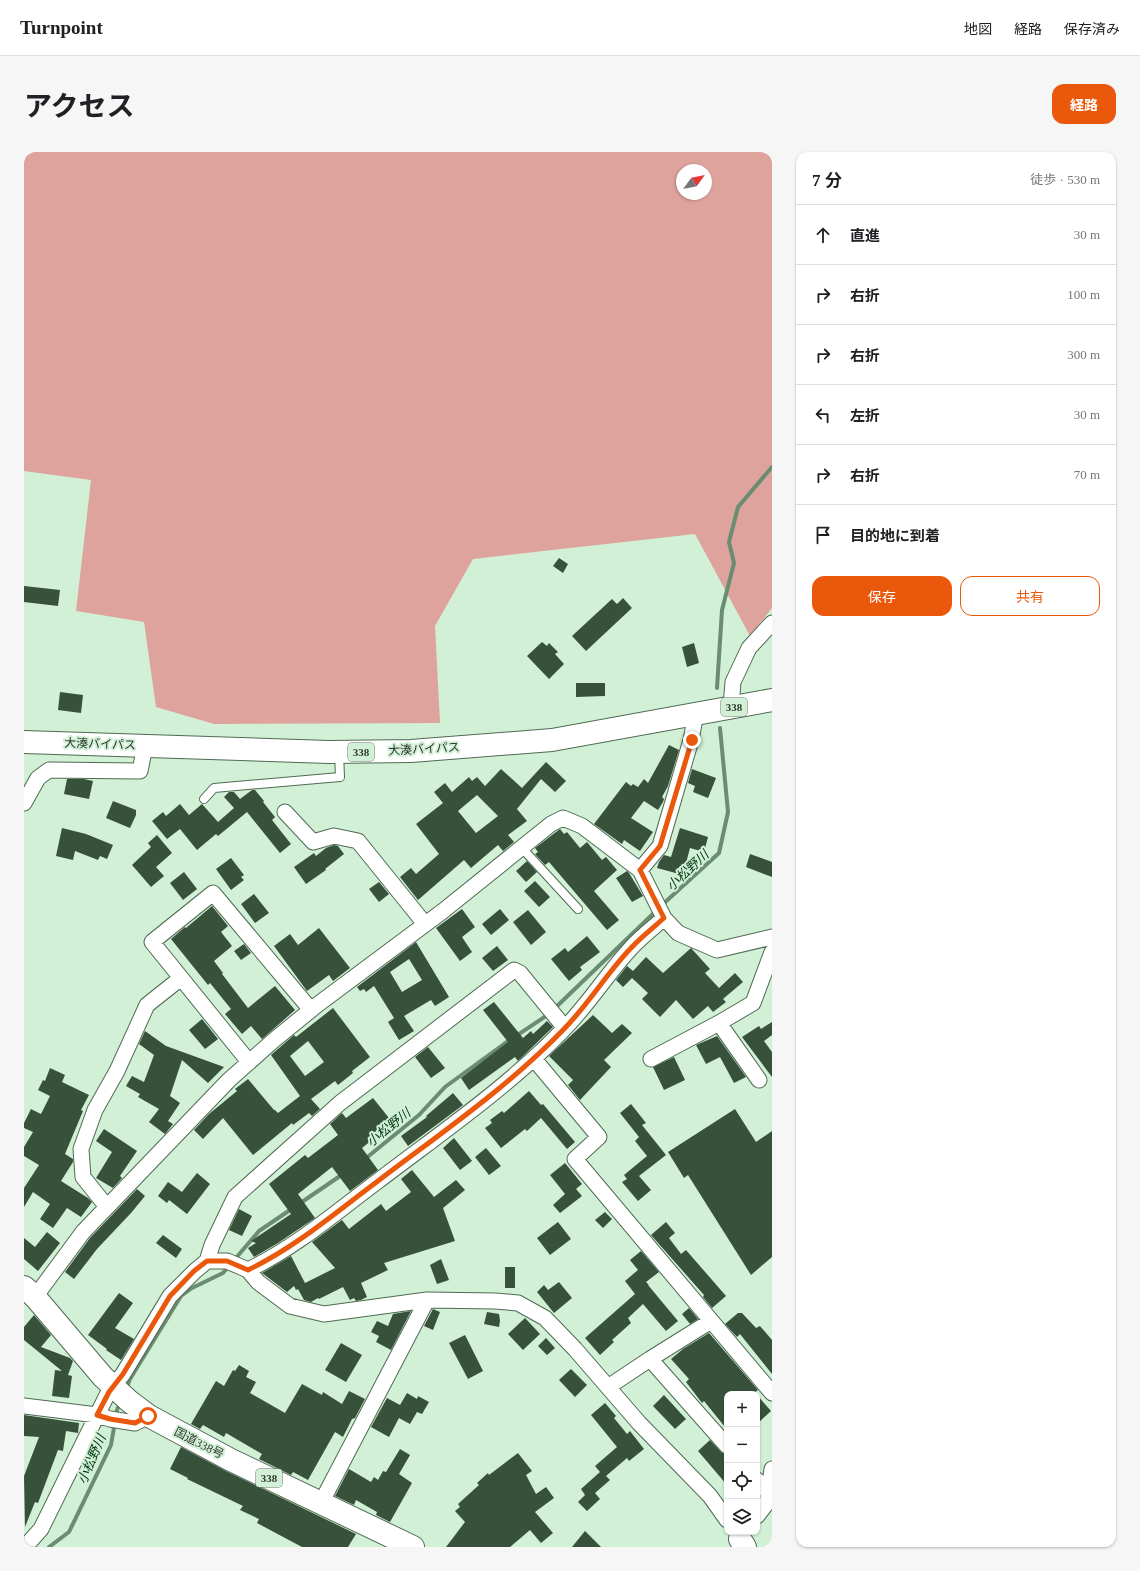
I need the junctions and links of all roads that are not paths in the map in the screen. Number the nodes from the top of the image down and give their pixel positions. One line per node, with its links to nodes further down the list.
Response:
1 (772, 623): 3 (street)
2 (772, 700): 3 (highway, 大湊バイパス / 338)
3 (731, 707): 4 (highway, 大湊バイパス / 338)
4 (696, 713): 7 (highway, 大湊バイパス / 338); 12 (street)
5 (24, 742): 6 (highway, 大湊バイパス / 338)
6 (145, 746): 7 (highway, 大湊バイパス / 338); 9 (street)
7 (339, 752): 8 (lane)
8 (204, 799)
9 (24, 804)
10 (285, 812): 15 (street)
11 (521, 847): 12 (street); 13 (lane); 15 (street)
12 (640, 870): 14 (street)
13 (578, 909)
14 (660, 910): 16 (street); 21 (street)
15 (425, 924): 19 (street)
16 (772, 937)
17 (772, 952): 20 (street)
18 (181, 978): 19 (street); 24 (street); 26 (street)
19 (311, 1010): 24 (street)
20 (719, 1023): 23 (street); 25 (street)
21 (565, 1028): 22 (street); 27 (street)
22 (534, 1059): 28 (street); 31 (street)
23 (651, 1059)
24 (249, 1062): 26 (street)
25 (759, 1080)
26 (107, 1208): 29 (street)
27 (207, 1261): 28 (street); 35 (street)
28 (238, 1266): 30 (street)
29 (29, 1292): 35 (highway, 国道338号 / 338)
30 (427, 1300): 33 (street); 41 (street)
31 (711, 1321): 32 (street); 34 (street)
32 (650, 1358): 33 (street); 37 (street)
33 (608, 1387): 43 (street)
34 (772, 1393)
35 (115, 1405): 36 (street); 41 (highway, 国道338号 / 338); 44 (street)
36 (24, 1406)
37 (724, 1443)
38 (772, 1469): 40 (street)
39 (760, 1484): 40 (street)
40 (768, 1493): 42 (street)
41 (321, 1503): 45 (highway, 国道338号 / 338)
42 (760, 1512)
43 (724, 1516)
44 (25, 1547)
45 (413, 1547)

